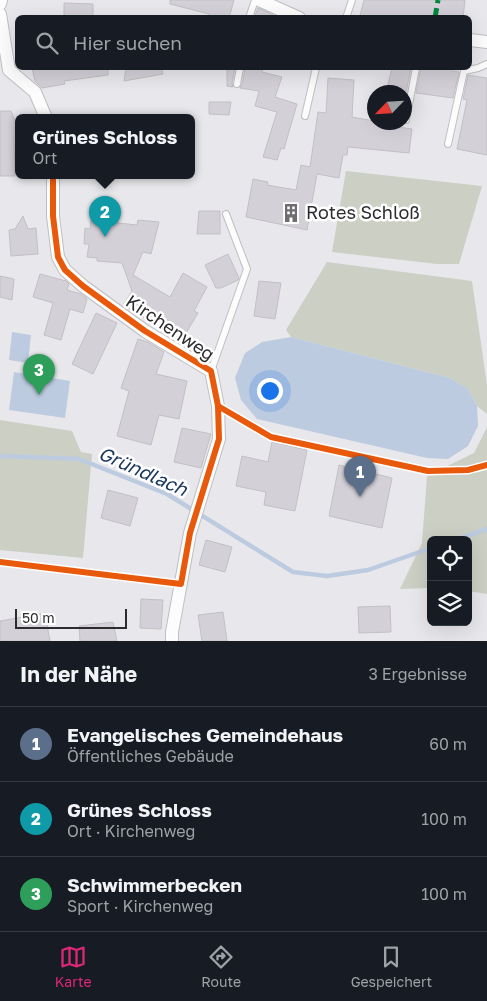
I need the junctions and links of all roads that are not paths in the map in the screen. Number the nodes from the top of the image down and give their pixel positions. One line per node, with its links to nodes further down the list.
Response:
1 (1, 0): 4 (street)
2 (257, 0): 6 (lane); 7 (street)
3 (352, 0): 8 (lane)
4 (0, 4)
5 (0, 14): 19 (street)
6 (250, 15)
7 (292, 15)
8 (347, 15)
9 (472, 40): 10 (street)
10 (487, 42)
11 (487, 64): 12 (lane)
12 (472, 69)
13 (240, 70): 17 (lane)
14 (316, 70): 20 (lane)
15 (416, 70): 18 (lane)
16 (469, 70): 21 (lane)
17 (237, 84)
18 (412, 89)
19 (44, 114)
20 (305, 116)
21 (448, 144)
22 (53, 179): 24 (street, Kirchenweg)
23 (226, 214): 24 (lane)
24 (211, 372): 25 (street, Kirchenweg)
25 (172, 641)

